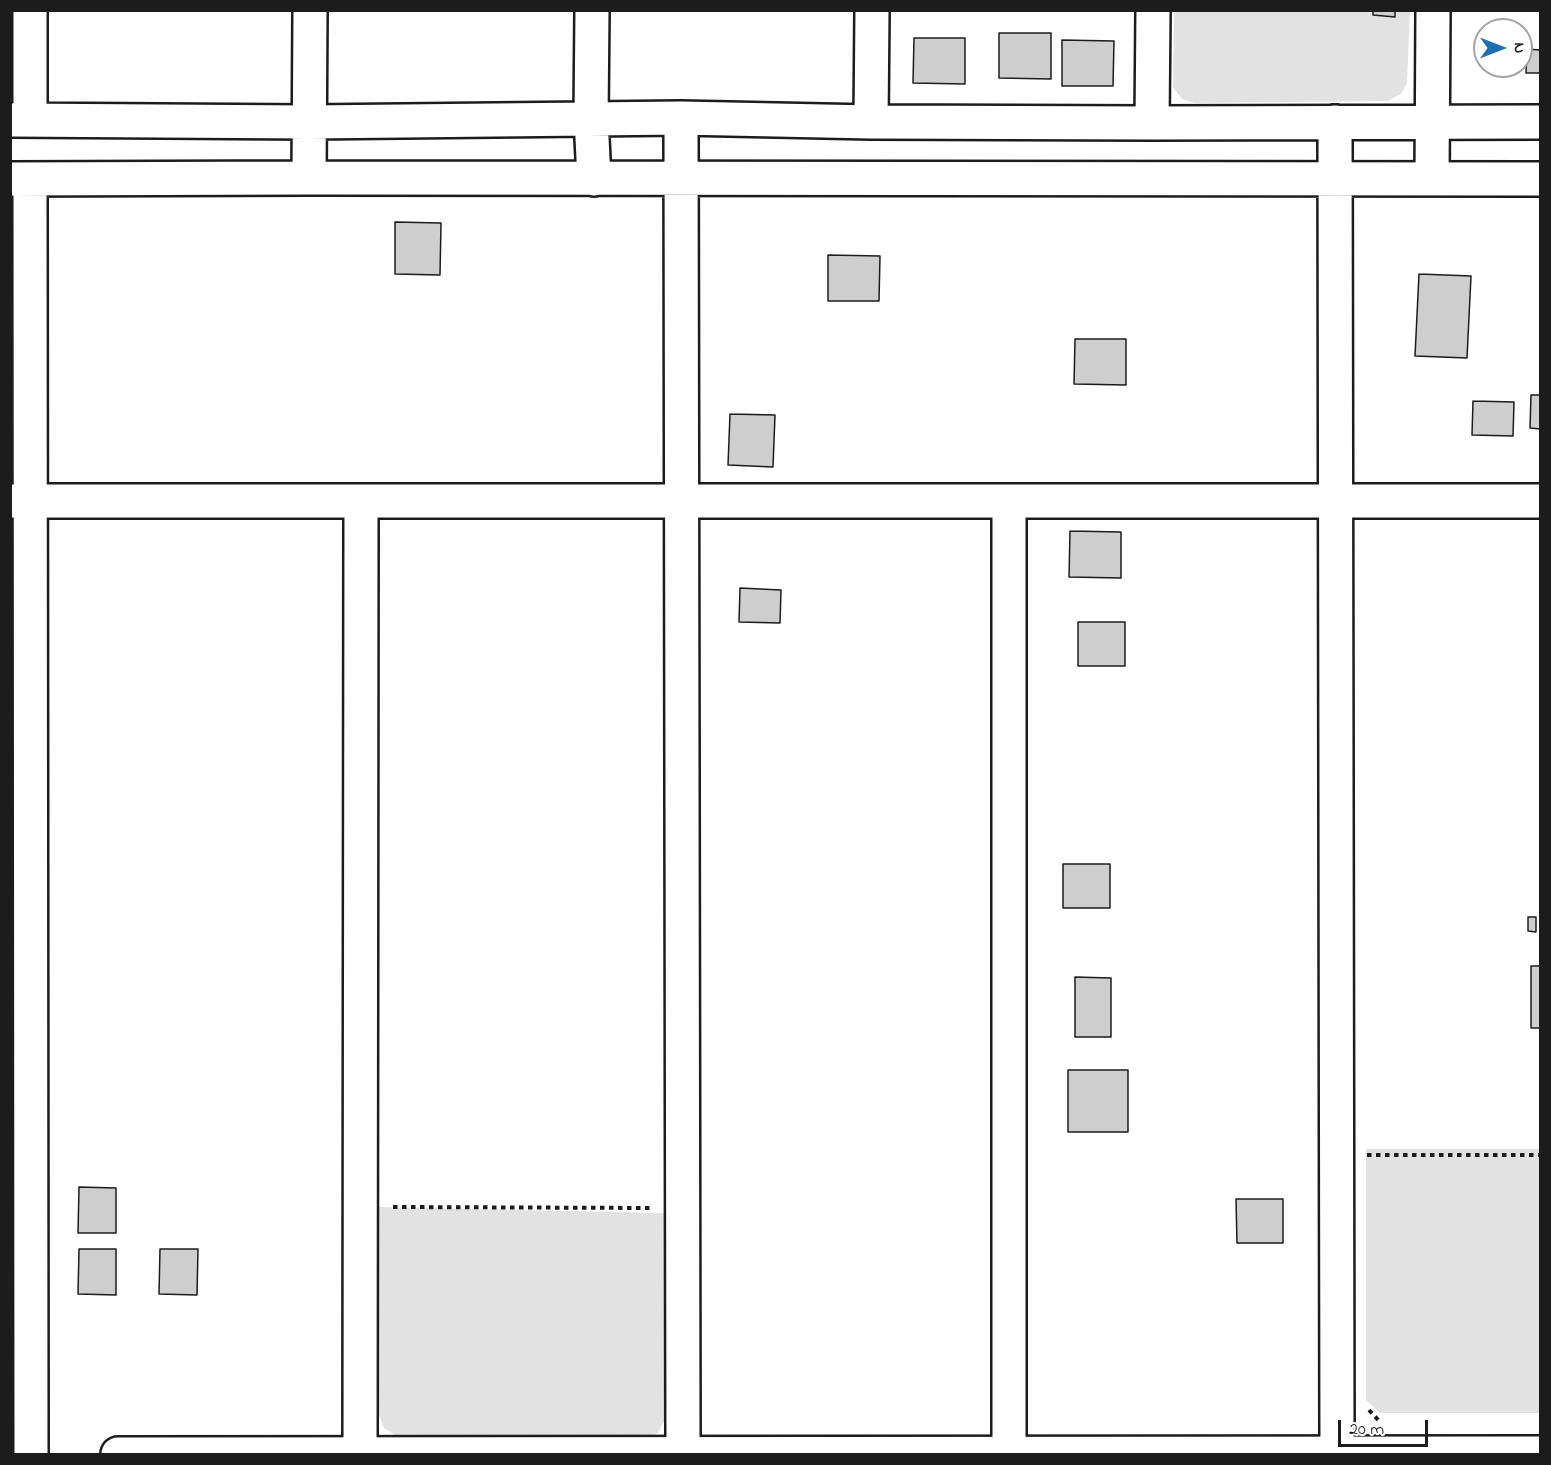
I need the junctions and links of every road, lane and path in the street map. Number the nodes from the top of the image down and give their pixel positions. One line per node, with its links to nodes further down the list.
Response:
1 (30, 10): 9 (street)
2 (310, 10): 10 (street)
3 (592, 10): 7 (street)
4 (872, 10): 11 (street)
5 (1153, 10): 15 (street)
6 (1434, 10): 13 (street)
7 (591, 118): 8 (street); 10 (street); 18 (street)
8 (681, 118): 11 (street); 19 (street)
9 (20, 119): 10 (street)
10 (310, 122): 16 (street)
11 (872, 122): 15 (street)
12 (1335, 122): 13 (street); 15 (street); 21 (street)
13 (1433, 122): 14 (street); 20 (street)
14 (1540, 122)
15 (1152, 123)
16 (309, 178): 17 (street); 18 (street)
17 (20, 179): 23 (street)
18 (594, 179): 19 (street)
19 (681, 179): 21 (street); 25 (street)
20 (1432, 179): 21 (street); 22 (street)
21 (1335, 180): 27 (street)
22 (1540, 180)
23 (21, 501): 24 (street); 40 (street)
24 (361, 501): 25 (street); 31 (street)
25 (682, 501): 26 (street); 32 (street)
26 (1009, 501): 27 (street); 37 (street)
27 (1337, 501): 28 (street); 29 (street)
28 (1540, 501)
29 (1337, 1155): 30 (path); 38 (street)
30 (1540, 1155)
31 (360, 1207): 32 (path); 35 (street)
32 (683, 1208): 36 (street)
33 (1368, 1409): 34 (path)
34 (1384, 1426)
35 (360, 1454): 36 (street); 41 (street)
36 (683, 1454): 37 (street)
37 (1010, 1454): 38 (street)
38 (1337, 1454): 39 (street)
39 (1540, 1454)
40 (32, 1455)
41 (118, 1455)

